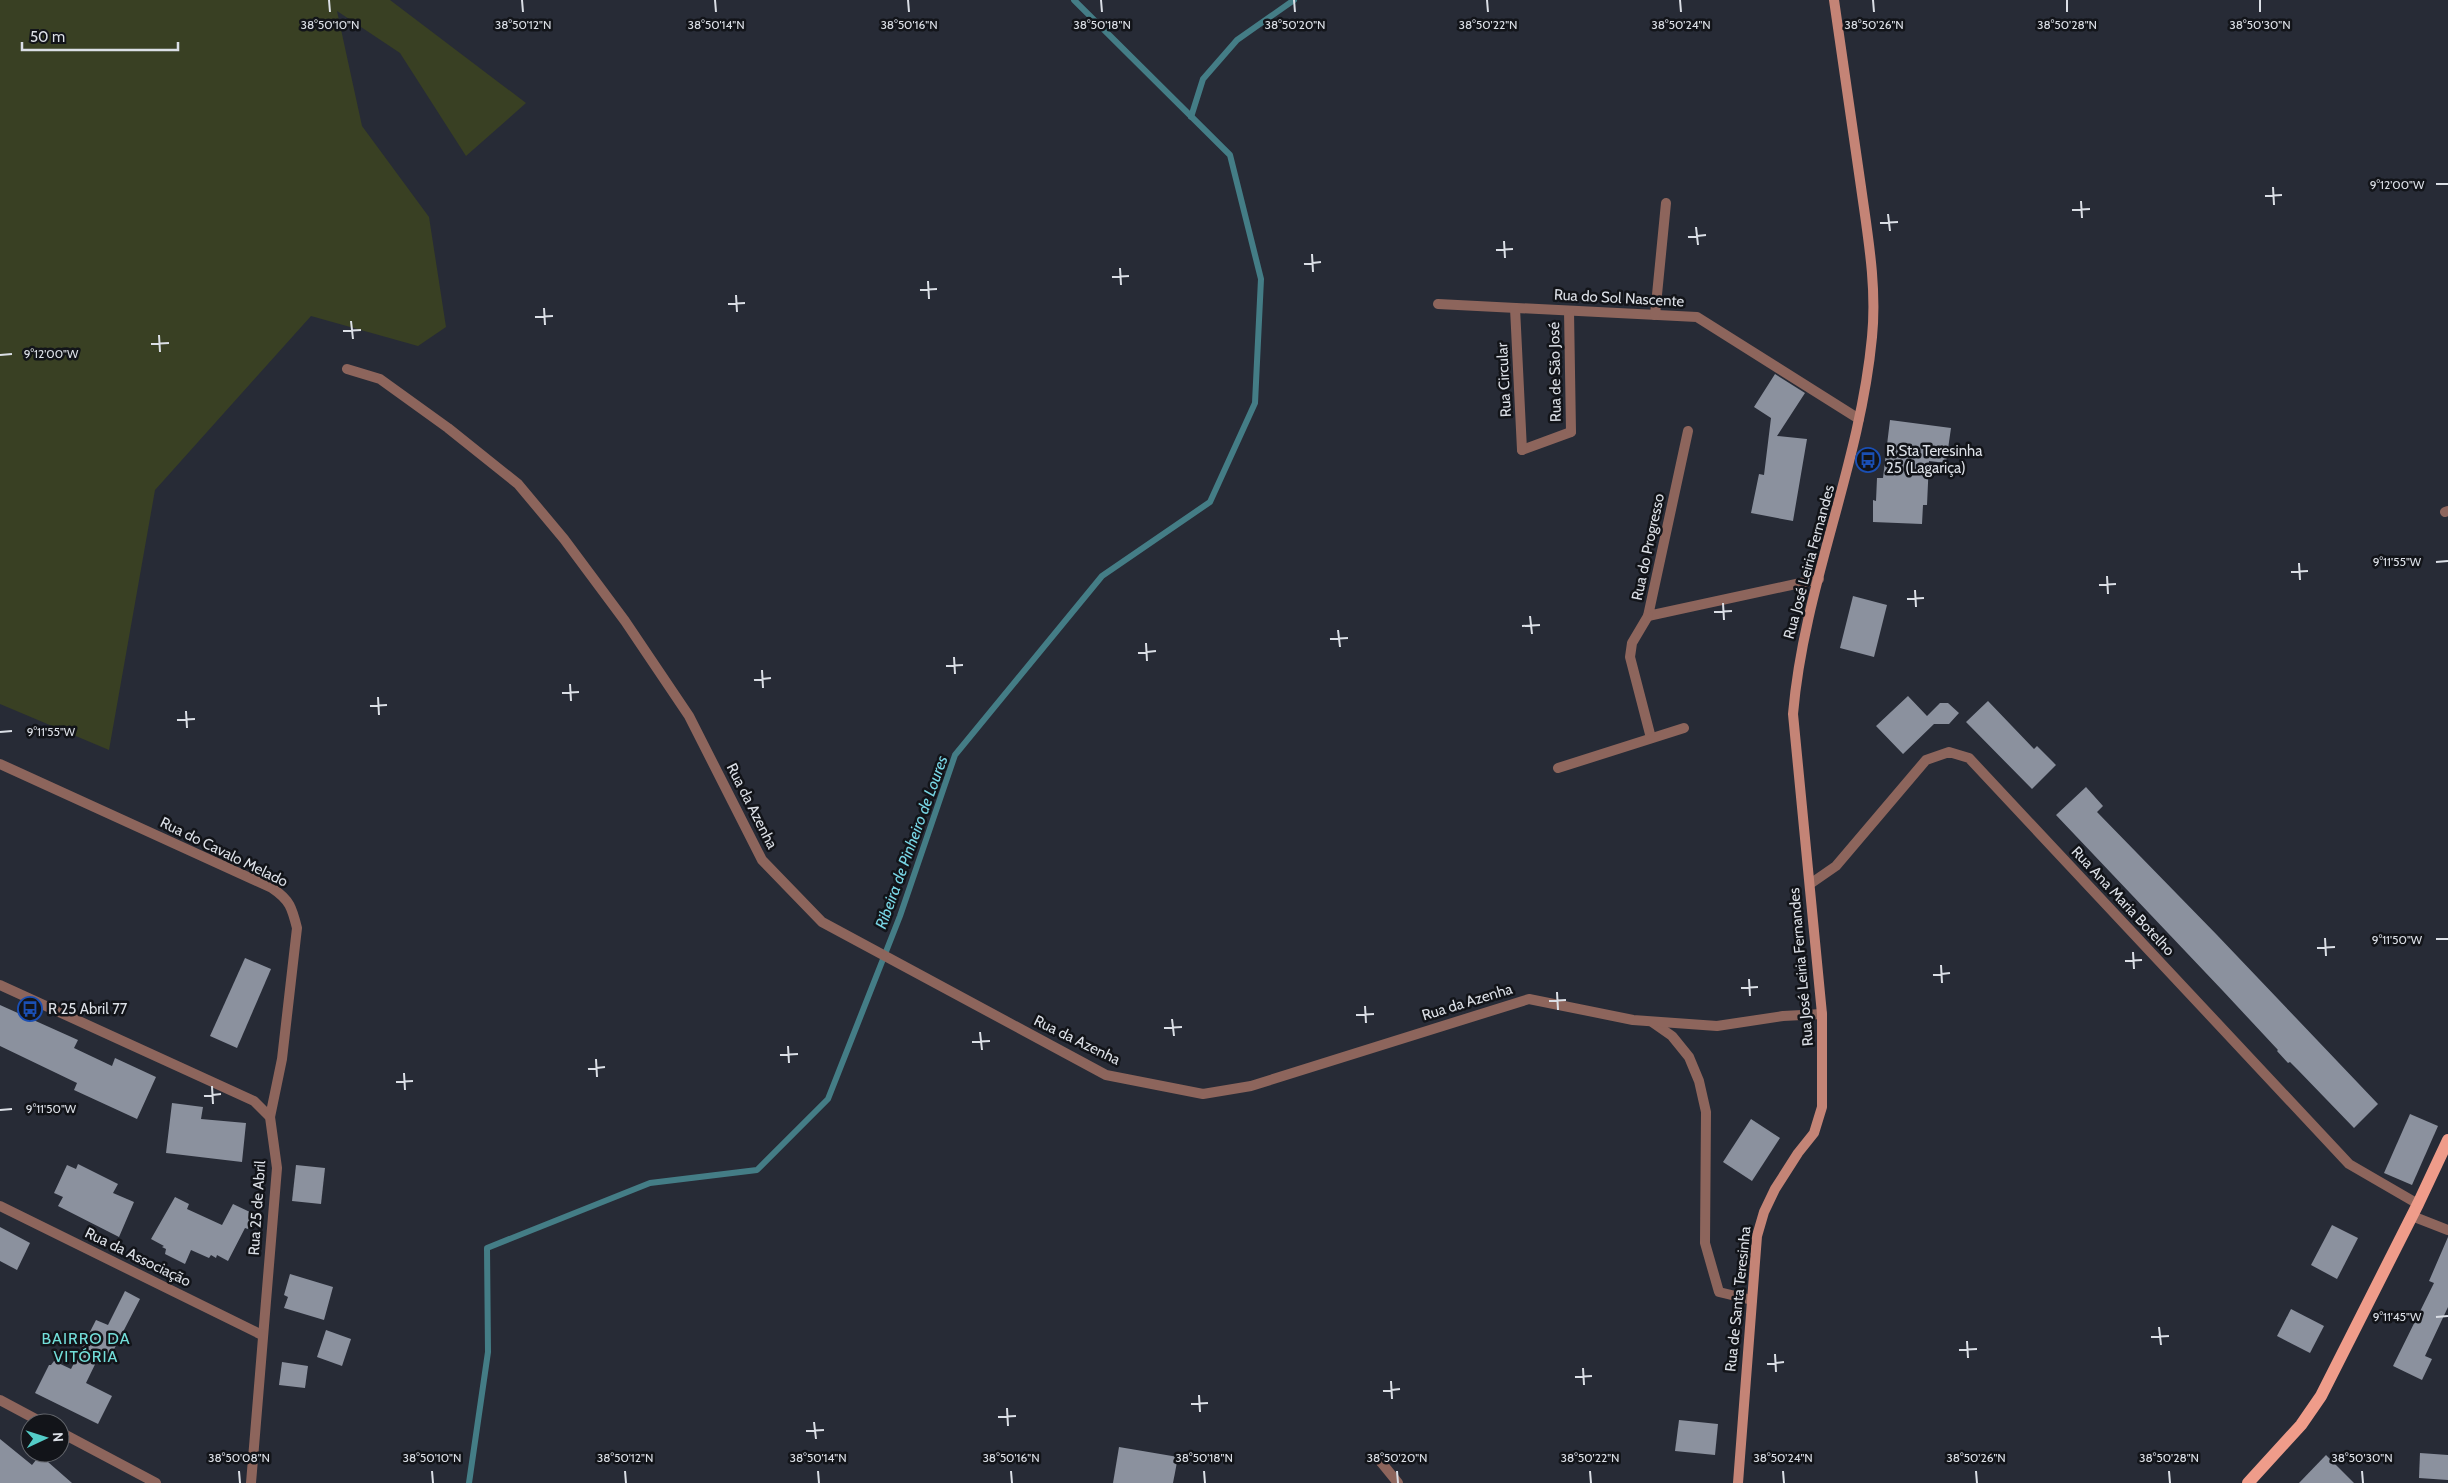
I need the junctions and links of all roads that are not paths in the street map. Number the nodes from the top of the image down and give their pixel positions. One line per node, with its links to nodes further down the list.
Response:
1 (1834, 0): 8 (main road, Rua José Leiria Fernandes)
2 (1666, 203): 6 (street)
3 (1438, 304): 4 (street, Rua do Sol Nascente)
4 (1515, 308): 5 (street, Rua do Sol Nascente); 10 (street, Rua Circular)
5 (1569, 311): 6 (street, Rua do Sol Nascente); 10 (street, Rua de São José)
6 (1655, 315): 8 (street, Rua do Sol Nascente)
7 (347, 369): 20 (street, Rua da Azenha)
8 (1859, 418): 11 (main road, Rua José Leiria Fernandes)
9 (1688, 431): 12 (street, Rua do Progresso)
10 (1571, 432)
11 (1819, 579): 12 (street, Rua do Progresso); 17 (main road, Rua José Leiria Fernandes)
12 (1648, 616): 14 (street)
13 (1684, 728): 14 (street)
14 (1651, 738): 16 (street)
15 (0, 764): 21 (street, Rua do Cavalo Melado)
16 (1558, 768)
17 (1810, 884): 19 (main road, Rua José Leiria Fernandes); 25 (street, Rua Ana Maria Botelho)
18 (0, 985): 21 (street)
19 (1822, 1014): 20 (street, Rua da Azenha); 22 (main road, Rua José Leiria Fernandes)
20 (1652, 1022): 27 (street)
21 (270, 1117): 28 (street, Rua 25 de Abril)
22 (1814, 1133): 27 (main road, Rua de Santa Teresinha)
23 (2448, 1140): 25 (main road)
24 (0, 1206): 28 (street, Rua da Associação)
25 (2415, 1210): 26 (street, Rua Ana Maria Botelho); 37 (main road)
26 (2448, 1230)
27 (1752, 1300): 36 (main road, Rua de Santa Teresinha)
28 (262, 1335): 34 (street, Rua 25 de Abril)
29 (0, 1400): 30 (street)
30 (24, 1413)
31 (70, 1437): 33 (street)
32 (1381, 1462): 35 (street)
33 (156, 1483)
34 (251, 1483)
35 (1398, 1483)
36 (1738, 1483)
37 (2248, 1483)

